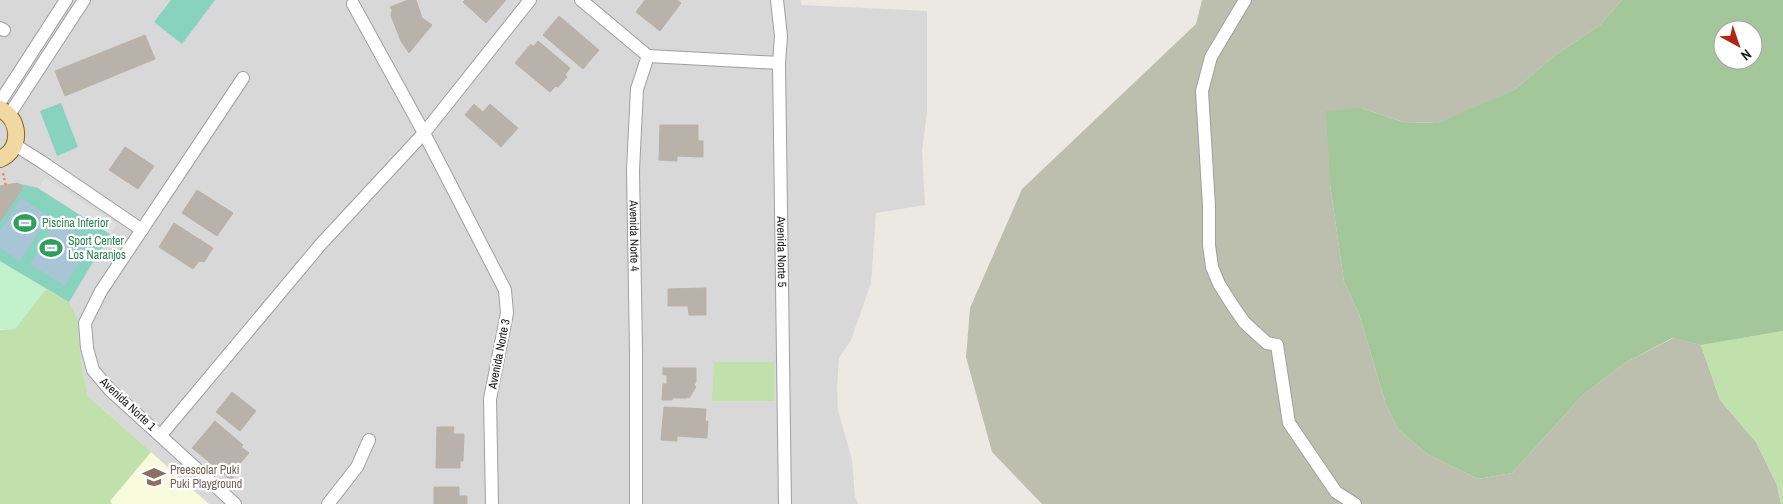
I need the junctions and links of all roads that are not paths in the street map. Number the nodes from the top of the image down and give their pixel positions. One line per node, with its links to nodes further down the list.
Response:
1 (66, 0): 11 (street)
2 (84, 0): 11 (street)
3 (530, 0): 12 (street)
4 (581, 0): 8 (street)
5 (777, 0): 9 (street, Avenida Norte 5)
6 (1245, 0): 23 (street)
7 (353, 4): 12 (street, Avenida Norte 3)
8 (648, 56): 9 (street); 21 (street, Avenida Norte 4)
9 (779, 63): 22 (street, Avenida Norte 5)
10 (243, 78): 15 (street, Avenida Norte 1)
11 (3, 109): 13 (main road)
12 (424, 133): 16 (street); 20 (street, Avenida Norte 3)
13 (15, 146): 14 (main road); 15 (street)
14 (1, 165)
15 (142, 230): 16 (street, Avenida Norte 1)
16 (161, 435): 18 (street, Avenida Norte 1)
17 (369, 440): 19 (street)
18 (235, 504)
19 (328, 504)
20 (492, 504)
21 (636, 504)
22 (785, 504)
23 (1355, 504)

